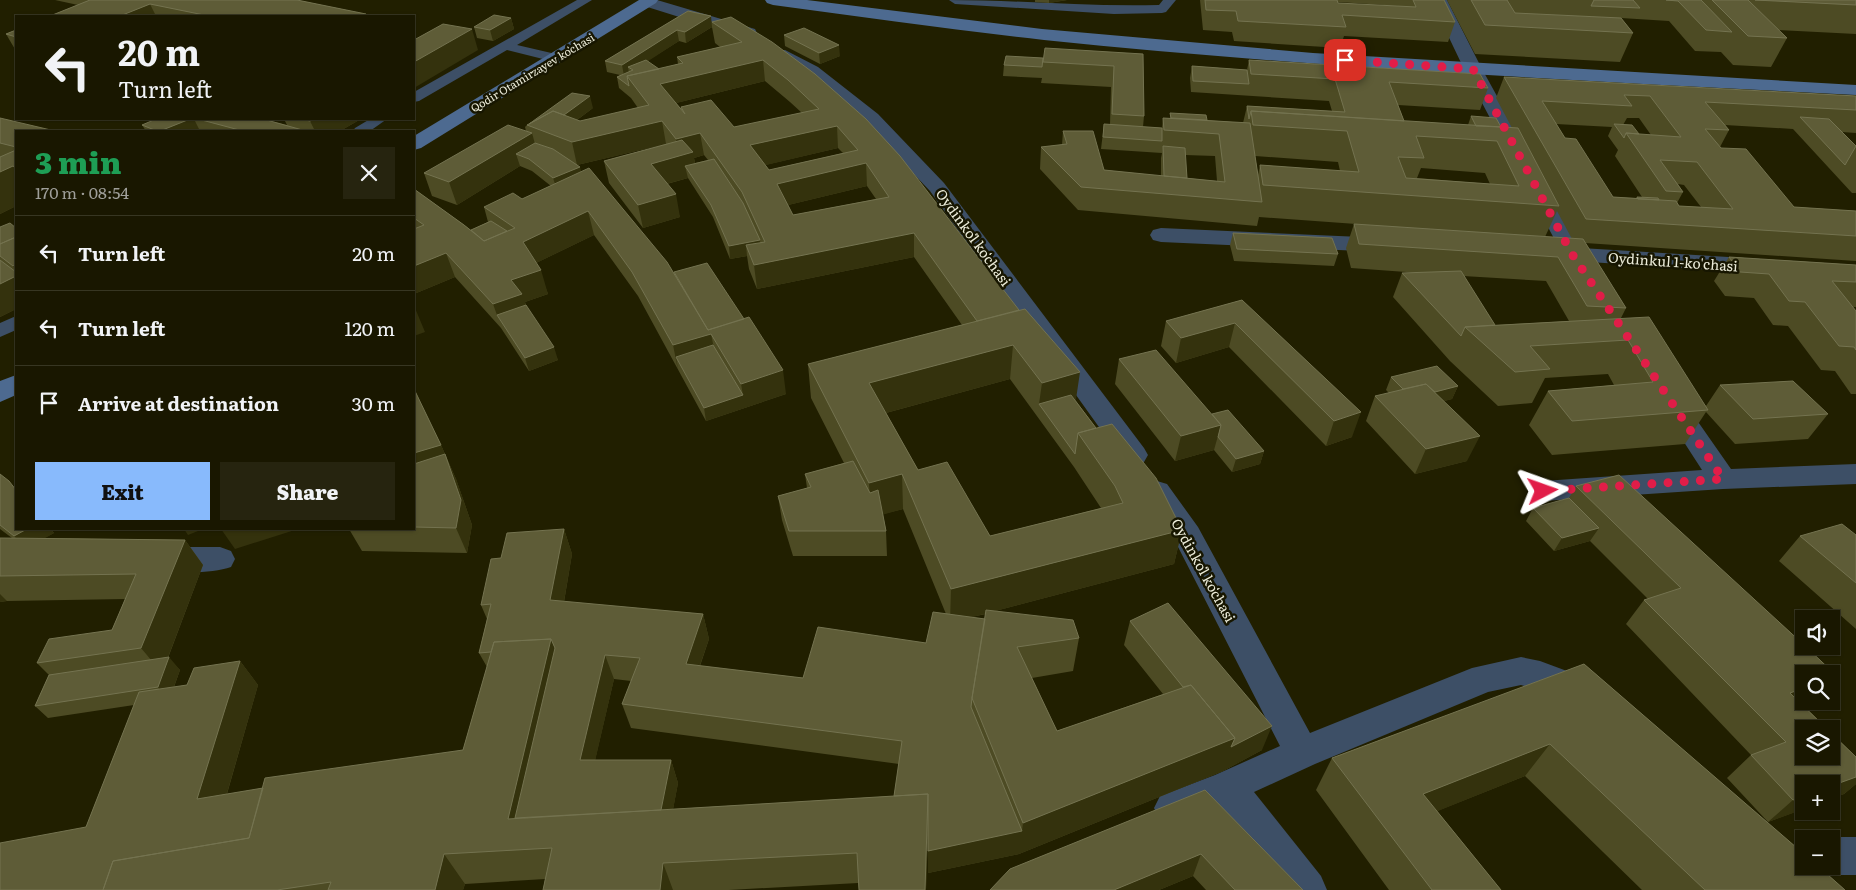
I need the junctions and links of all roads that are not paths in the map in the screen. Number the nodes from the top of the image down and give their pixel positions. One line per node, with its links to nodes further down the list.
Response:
1 (586, 0): 8 (lane)
2 (773, 0): 7 (main road)
3 (955, 0): 4 (lane)
4 (1170, 0)
5 (1439, 0): 10 (street)
6 (649, 1): 9 (main road, Qodir Otamirzayev koʻchasi); 33 (street, Oydinkoʻl koʻchasi)
7 (793, 1): 10 (main road)
8 (505, 46): 9 (lane); 12 (lane)
9 (555, 58): 15 (main road, Qodir Otamirzayev koʻchasi)
10 (1473, 69): 11 (main road); 19 (street)
11 (1856, 90)
12 (415, 97)
13 (378, 120): 14 (lane)
14 (362, 130)
15 (415, 143)
16 (1161, 235): 17 (street)
17 (1406, 246)
18 (1533, 252): 19 (street, Oydinkul 1-ko'chasi)
19 (1572, 254): 20 (street, Oydinkul 1-ko'chasi); 21 (street)
20 (1780, 267)
21 (1594, 286)
22 (15, 323): 23 (lane)
23 (0, 331)
24 (1658, 383): 28 (street)
25 (15, 384): 26 (main road)
26 (0, 393)
27 (1856, 474): 28 (street)
28 (1723, 479): 29 (street)
29 (1543, 491)
30 (131, 558): 31 (street)
31 (220, 559)
32 (1597, 714): 33 (street)
33 (1302, 753): 34 (street)
34 (1227, 787): 35 (street); 38 (street)
35 (1153, 815)
36 (1840, 856): 37 (street)
37 (1856, 856)
38 (1307, 890)

